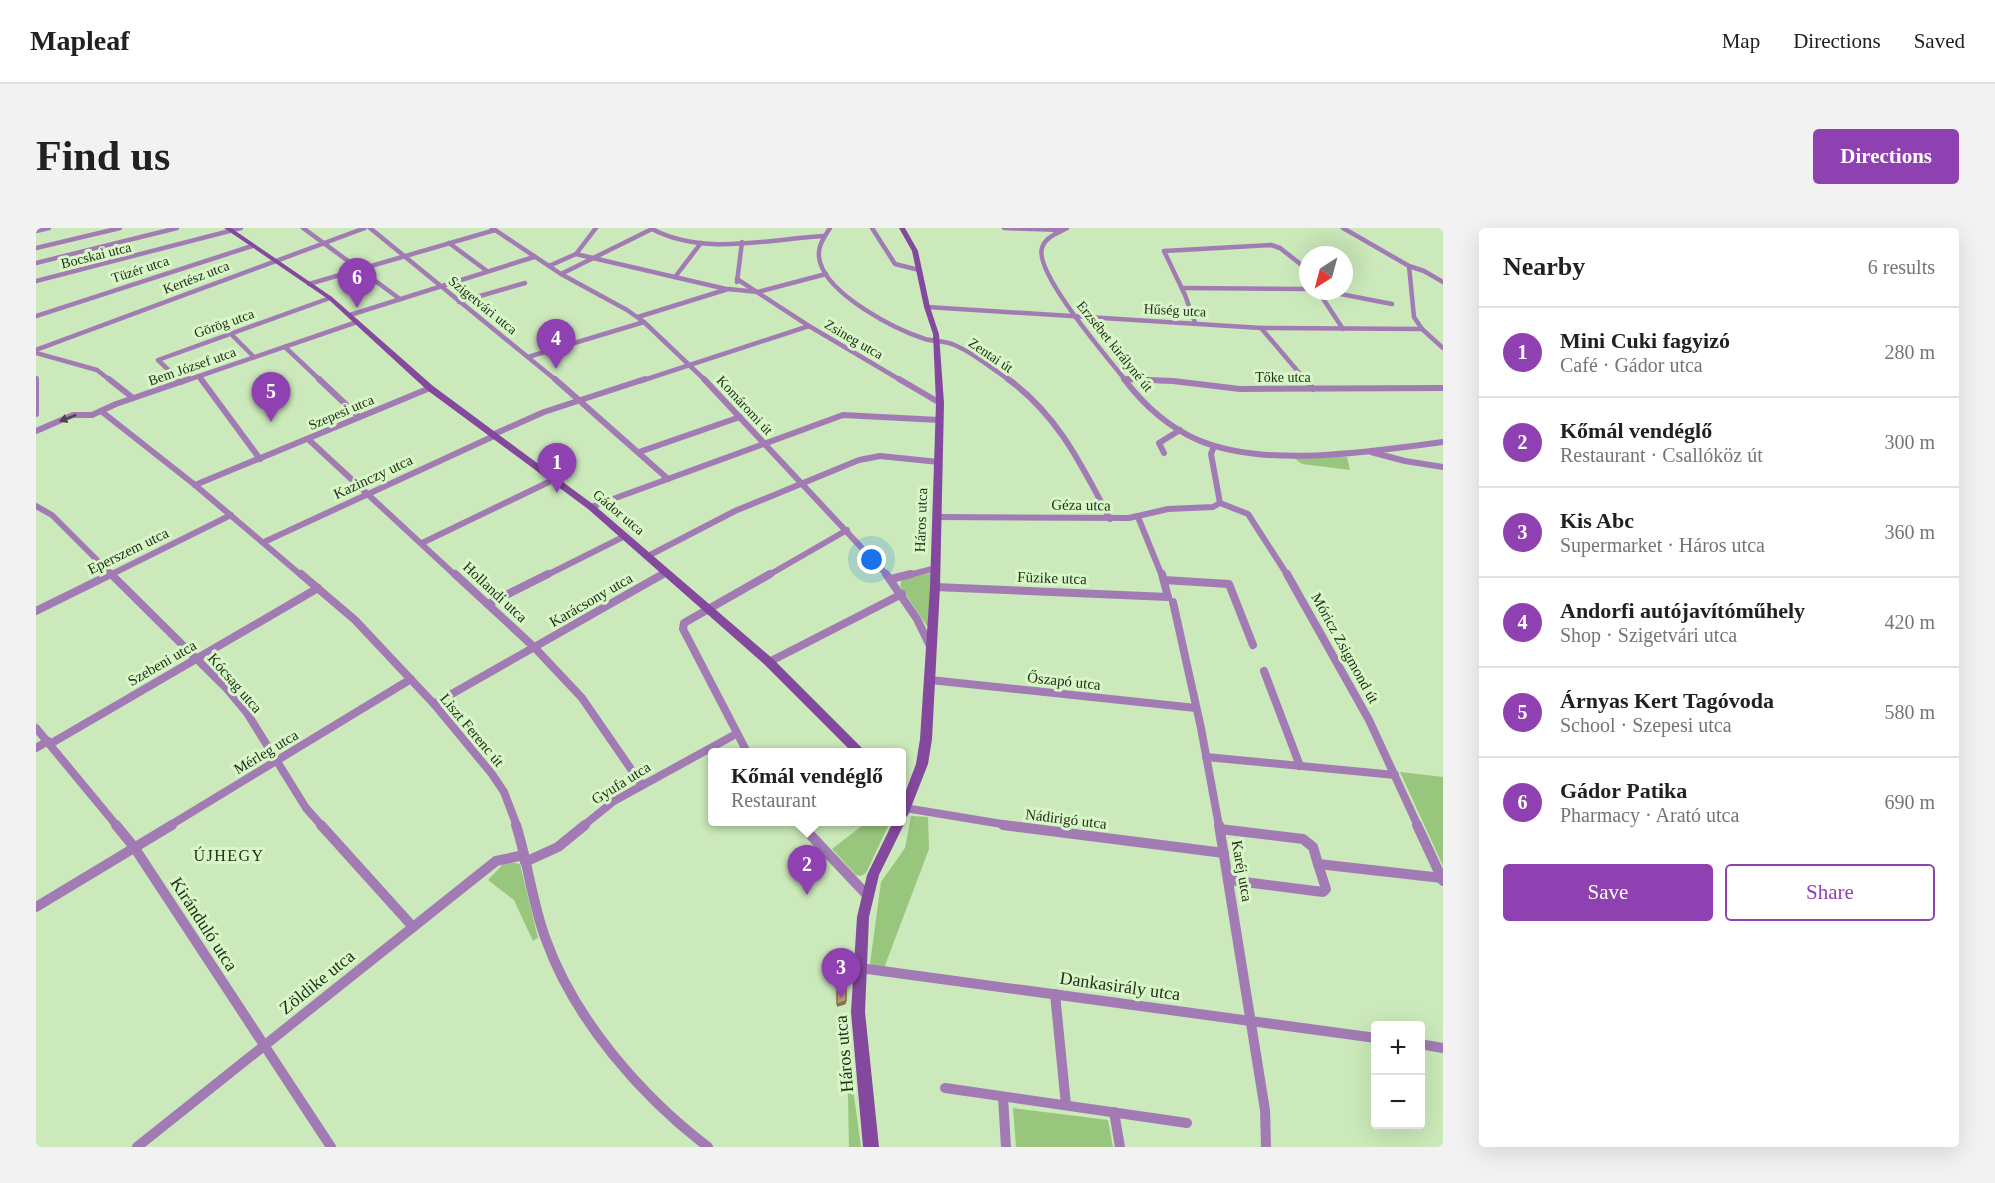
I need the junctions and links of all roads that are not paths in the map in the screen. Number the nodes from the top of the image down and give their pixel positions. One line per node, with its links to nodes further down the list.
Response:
1 (49, 228): 18 (street)
2 (120, 228): 25 (street)
3 (177, 228): 31 (street)
4 (241, 228): 14 (street, Bocskai utca)
5 (303, 228): 21 (street)
6 (364, 228): 21 (street, Kertész utca)
7 (370, 228): 27 (street, Szigetvári utca)
8 (597, 228): 26 (street)
9 (831, 228): 19 (street)
10 (872, 228): 36 (street)
11 (902, 228): 36 (street, Háros utca)
12 (1006, 228): 17 (street)
13 (1343, 228): 34 (street)
14 (228, 229): 24 (street, Gádor utca); 42 (street, Bocskai utca)
15 (493, 229): 22 (street); 28 (street, Komáromi út)
16 (654, 229): 23 (street); 29 (street)
17 (1065, 229): 62 (street, Erzsébet királyné út)
18 (36, 231)
19 (825, 236): 20 (street); 39 (street)
20 (741, 242): 23 (street); 41 (street)
21 (323, 243): 30 (street, Kertész utca); 35 (street)
22 (449, 243): 27 (street); 37 (street)
23 (701, 243): 40 (street)
24 (252, 246): 30 (street, Gádor utca); 60 (street, Tüzér utca)
25 (36, 248)
26 (576, 254): 29 (street); 33 (street)
27 (403, 255): 35 (street); 46 (street, Szigetvári utca)
28 (534, 257): 33 (street, Komáromi út); 37 (street)
29 (594, 258): 38 (street); 40 (street)
30 (273, 261): 45 (street, Gádor utca); 74 (street, Kertész utca)
31 (36, 263)
32 (1299, 263): 47 (street)
33 (549, 266): 38 (street, Komáromi út)
34 (1409, 266): 43 (street); 68 (street)
35 (358, 269): 45 (street); 54 (street)
36 (919, 270): 58 (street, Háros utca)
37 (487, 271): 46 (street)
38 (561, 274): 61 (street, Komáromi út)
39 (826, 274): 51 (street); 71 (street, Zentai út)
40 (675, 277): 48 (street)
41 (737, 279): 49 (street); 51 (street, Zsineg utca)
42 (36, 281)
43 (1443, 282)
44 (525, 283): 56 (street)
45 (309, 284): 53 (street, Gádor utca)
46 (440, 286): 54 (street); 56 (street, Szigetvári utca)
47 (1182, 288): 50 (street); 65 (street)
48 (728, 289): 49 (street); 61 (street)
49 (735, 289): 51 (street)
50 (1299, 289)
51 (758, 292): 66 (street, Zsineg utca)
52 (1353, 296): 57 (street)
53 (330, 298): 59 (street, Gádor utca); 70 (street, Görög utca)
54 (400, 299): 59 (street)
55 (1324, 300): 69 (street)
56 (459, 302): 76 (street, Szigetvári utca)
57 (1392, 304)
58 (927, 307): 62 (street, Hűség utca); 71 (street, Háros utca)
59 (350, 315): 63 (street, Gádor utca)
60 (36, 316)
61 (638, 317): 64 (street, Komáromi út)
62 (1074, 317): 65 (street, Hűség utca); 80 (street, Erzsébet királyné út)
63 (357, 322): 72 (street, Bem József utca); 82 (street, Gádor utca)
64 (644, 322): 76 (street); 77 (street, Komáromi út)
65 (1195, 323): 67 (street, Hűség utca)
66 (809, 326): 77 (street, Kazinczy utca); 87 (street, Zsineg utca)
67 (1261, 328): 69 (street, Hűség utca); 84 (street)
68 (1422, 328): 69 (street, Hűség utca); 73 (street)
69 (1343, 329)
70 (230, 333): 75 (street); 81 (street, Görög utca)
71 (938, 342): 87 (street, Háros utca); 117 (street, Zentai út)
72 (285, 347): 75 (street, Bem József utca); 90 (street)
73 (1443, 348)
74 (36, 351): 85 (street)
75 (254, 357): 78 (street, Bem József utca)
76 (528, 357): 86 (street, Szigetvári utca)
77 (691, 365): 86 (street, Kazinczy utca); 91 (street, Komáromi út)
78 (199, 376): 81 (street, Bem József utca); 103 (street)
79 (36, 378): 89 (street)
80 (1124, 379): 84 (street, Tőke utca); 93 (street, Erzsébet királyné út)
81 (181, 382): 85 (street, Bem József utca)
82 (430, 388): 90 (street, Szepesi utca); 95 (street, Gádor utca)
83 (1443, 388): 84 (street, Tőke utca)
84 (1313, 389)
85 (134, 398): 88 (street, Bem József utca)
86 (581, 400): 95 (street, Kazinczy utca); 101 (street, Szigetvári utca)
87 (940, 403): 92 (street, Háros utca)
88 (101, 411): 94 (street, Bem József utca, one-way to 94); 109 (street, Liszt Ferenc út)
89 (36, 414)
90 (359, 417): 96 (street, Szepesi utca)
91 (740, 417): 97 (street, Komáromi út); 101 (street)
92 (939, 420): 97 (street); 104 (street, Háros utca)
93 (1180, 430): 99 (street, Erzsébet királyné út); 102 (street)
94 (36, 431)
95 (493, 436): 107 (street, Gádor utca); 110 (street, Kazinczy utca)
96 (308, 439): 103 (street, Szepesi utca); 110 (street, Hollandi utca)
97 (763, 442): 106 (street); 108 (street, Komáromi út)
98 (1443, 442): 100 (street, Erzsébet királyné út)
99 (1214, 446): 100 (street, Erzsébet királyné út); 111 (street)
100 (1368, 451): 105 (street)
101 (639, 452): 106 (street, Szigetvári utca)
102 (1164, 453)
103 (260, 459): 109 (street, Szepesi utca)
104 (939, 462): 108 (street); 115 (street, Háros utca)
105 (1443, 467)
106 (668, 479): 113 (street)
107 (553, 480): 113 (street, Gádor utca); 121 (street)
108 (802, 482): 118 (street, Komáromi út); 122 (street)
109 (195, 484): 114 (street, Liszt Ferenc út)
110 (367, 494): 120 (street, Kazinczy utca); 121 (street, Hollandi utca)
111 (1220, 503): 116 (street, Géza utca); 156 (street, Móricz Zsigmond út)
112 (36, 506): 125 (street, Kócsag utca)
113 (591, 507): 119 (street, Gádor utca)
114 (231, 515): 120 (street, Liszt Ferenc út); 125 (street, Eperszem utca)
115 (938, 517): 117 (street, Géza utca); 123 (street, Háros utca)
116 (1138, 517): 117 (street, Géza utca); 127 (street, Karéj utca)
117 (1110, 519)
118 (847, 530): 126 (street, Komáromi út); 133 (street)
119 (625, 536): 122 (street, Gádor utca); 132 (street)
120 (264, 542): 129 (street, Liszt Ferenc út)
121 (422, 543): 132 (street, Hollandi utca)
122 (648, 556): 124 (street, Gádor utca)
123 (936, 568): 126 (street); 128 (street, Háros utca)
124 (667, 572): 133 (street, Gádor utca); 136 (street, Karácsony utca)
125 (110, 575): 134 (street, Eperszem utca); 138 (street, Kócsag utca)
126 (891, 579): 130 (street, Komáromi út)
127 (1164, 580): 131 (street, Karéj utca); 135 (street)
128 (935, 587): 131 (street, Füzike utca); 137 (street, Háros utca)
129 (318, 588): 138 (street, Szebeni utca); 141 (street, Liszt Ferenc út)
130 (902, 594): 137 (street, Komáromi út); 139 (street)
131 (1170, 599): 144 (street, Karéj utca)
132 (488, 604): 136 (street, Hollandi utca)
133 (709, 608): 139 (street, Gádor utca); 146 (street)
134 (36, 611)
135 (1253, 645)
136 (535, 648): 143 (street, Karácsony utca); 157 (street, Hollandi utca)
137 (931, 649): 142 (street, Háros utca)
138 (197, 658): 147 (street, Szebeni utca); 154 (street, Kócsag utca)
139 (769, 662): 151 (street, Gádor utca)
140 (1264, 671): 155 (street)
141 (411, 679): 143 (street, Liszt Ferenc út); 154 (street, Mérleg utca)
142 (930, 680): 144 (street, Őszapó utca); 158 (street, Háros utca)
143 (434, 705): 165 (street, Liszt Ferenc út)
144 (1196, 708): 153 (street, Karéj utca)
145 (36, 728): 147 (street, Kiránduló utca)
146 (736, 734): 149 (street, Gyufa utca); 150 (street)
147 (49, 743): 148 (street, Szebeni utca); 163 (street, Kiránduló utca)
148 (36, 748)
149 (710, 748)
150 (744, 748)
151 (854, 748)
152 (708, 749): 157 (street, Gyufa utca)
153 (1206, 757): 155 (street); 162 (street, Karéj utca)
154 (276, 762): 163 (street, Mérleg utca); 171 (street, Kócsag utca)
155 (1300, 766): 156 (street)
156 (1395, 774): 167 (street, Móricz Zsigmond út)
157 (642, 785): 165 (street, Gyufa utca)
158 (906, 801)
159 (906, 809): 164 (street, Nádirigó utca)
160 (803, 826): 169 (street)
161 (896, 826): 169 (street, Háros utca)
162 (1220, 829): 164 (street, Karéj utca); 166 (street)
163 (134, 847): 170 (street, Mérleg utca); 177 (street, Kiránduló utca)
164 (1224, 853): 168 (street, Karéj utca)
165 (524, 858): 171 (street, Zöldike utca); 186 (street, Liszt Ferenc út)
166 (1318, 864): 167 (street); 168 (street)
167 (1442, 879)
168 (1229, 880): 174 (street, Karéj utca)
169 (867, 895): 172 (street, Háros utca)
170 (36, 907)
171 (413, 927): 177 (street, Zöldike utca)
172 (860, 968): 173 (street, Dankasirály utca); 187 (street, Háros utca)
173 (1055, 994): 174 (street, Dankasirály utca); 181 (street)
174 (1250, 1021): 175 (street, Dankasirály utca); 190 (street, Karéj utca)
175 (1371, 1037)
176 (1425, 1045): 178 (street)
177 (264, 1046): 184 (street, Zöldike utca); 185 (street, Kiránduló utca)
178 (1443, 1048)
179 (945, 1088): 180 (street)
180 (1003, 1097): 181 (street); 188 (street)
181 (1066, 1105): 182 (street)
182 (1114, 1112): 183 (street); 189 (street)
183 (1187, 1123)
184 (136, 1147)
185 (331, 1147)
186 (708, 1147)
187 (870, 1147)
188 (1006, 1147)
189 (1120, 1147)
190 (1266, 1147)

